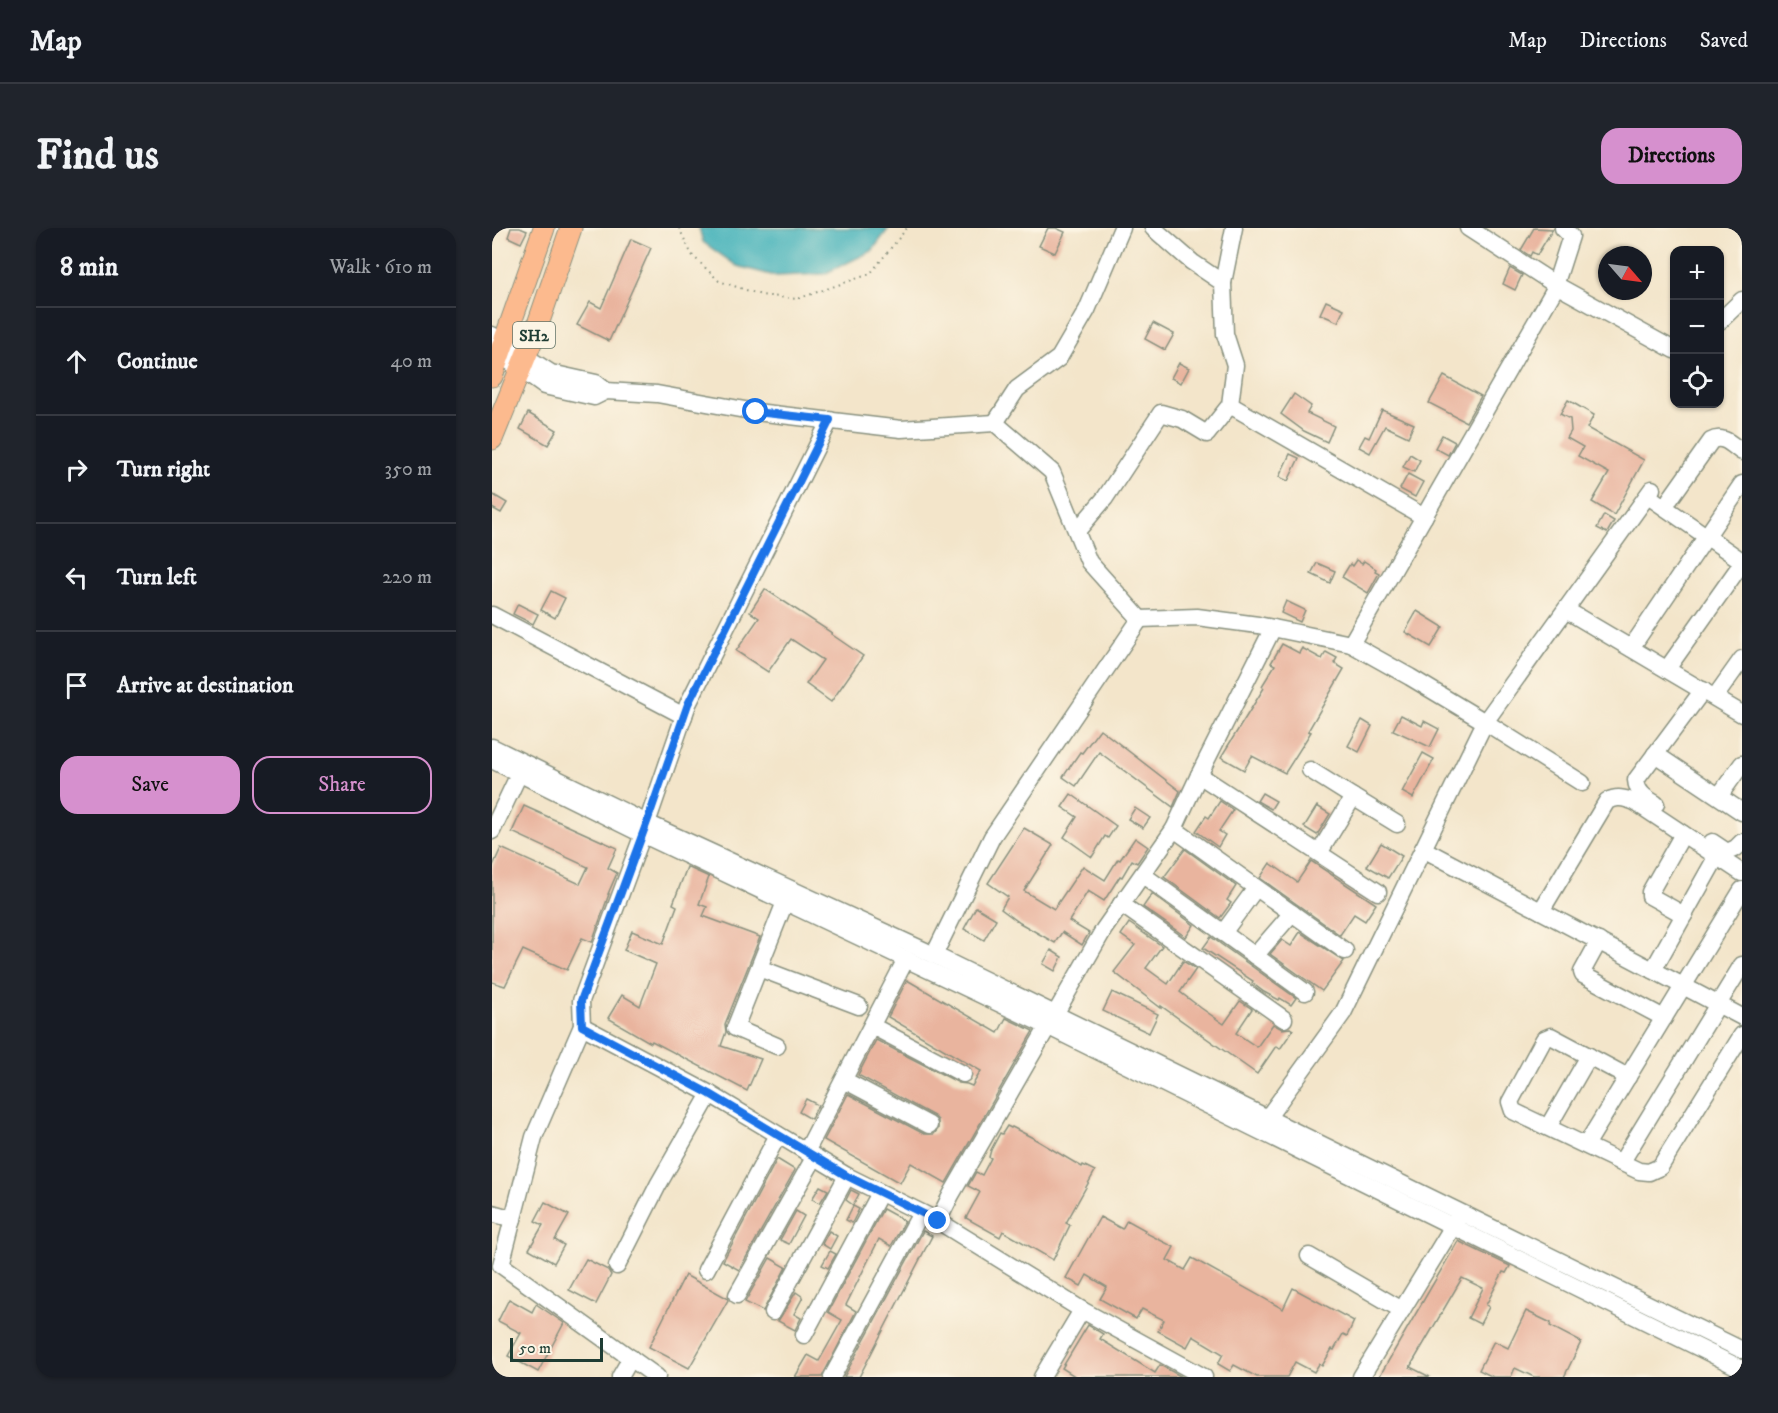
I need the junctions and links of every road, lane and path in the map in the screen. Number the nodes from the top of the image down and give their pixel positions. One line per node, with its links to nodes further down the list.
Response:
1 (544, 228): 14 (main road, SH2)
2 (571, 228): 16 (main road, SH2)
3 (679, 228): 4 (path)
4 (907, 228)
5 (1122, 228): 20 (street)
6 (1153, 228): 10 (street)
7 (1234, 228): 10 (street)
8 (1468, 228): 11 (street)
9 (1563, 228): 11 (street)
10 (1223, 283): 18 (street)
11 (1556, 285): 15 (street); 25 (street)
12 (1742, 300): 13 (street)
13 (1724, 316)
14 (497, 346): 16 (street); 17 (main road, SH2)
15 (1670, 348)
16 (522, 364): 19 (street); 21 (main road, SH2)
17 (492, 376)
18 (1230, 405): 25 (street); 26 (street)
19 (830, 420): 20 (street); 39 (street)
20 (995, 423): 26 (street)
21 (492, 439)
22 (1742, 452): 24 (street)
23 (1742, 484): 27 (street)
24 (1670, 499)
25 (1424, 517): 33 (street)
26 (1077, 531): 31 (street)
27 (1707, 536): 28 (street); 29 (street); 34 (street)
28 (1742, 562): 36 (street)
29 (1566, 610): 34 (street); 40 (street)
30 (492, 615): 39 (street)
31 (1140, 619): 32 (street); 74 (street)
32 (1273, 628): 33 (street); 47 (street)
33 (1352, 644): 40 (street)
34 (1631, 648): 36 (street)
35 (1742, 659): 37 (street)
36 (1666, 669): 37 (street)
37 (1709, 694): 38 (street); 42 (street)
38 (1742, 714)
39 (684, 716): 53 (street)
40 (1485, 722): 48 (street); 58 (street)
41 (492, 747): 53 (street)
42 (1655, 754): 49 (street); 57 (street)
43 (492, 760): 46 (street)
44 (1742, 764): 49 (street)
45 (1310, 770): 50 (street)
46 (519, 774): 53 (street); 55 (street)
47 (1199, 775): 54 (street); 59 (street)
48 (1582, 783)
49 (1719, 796): 51 (street)
50 (1353, 798): 52 (street); 59 (street)
51 (1742, 812)
52 (1398, 824)
53 (645, 828): 66 (street); 74 (street); 88 (street)
54 (1174, 829): 62 (street); 63 (street)
55 (492, 831)
56 (1683, 834): 60 (street); 68 (street); 70 (street)
57 (1742, 842)
58 (1423, 849): 68 (street); 97 (street)
59 (1318, 853): 65 (street)
60 (1717, 856): 61 (street); 70 (street)
61 (1742, 873)
62 (1143, 875): 67 (street); 71 (street)
63 (1256, 888): 69 (street); 71 (street)
64 (1742, 890): 80 (street)
65 (1378, 892)
66 (785, 902): 76 (street); 78 (street)
67 (1121, 904): 86 (street); 87 (street)
68 (1541, 911): 72 (street)
69 (1292, 913): 73 (street); 75 (street)
70 (1684, 915): 79 (street)
71 (1223, 933): 75 (street)
72 (1599, 941): 79 (street); 85 (street)
73 (1345, 951)
74 (934, 955): 87 (street)
75 (1256, 956): 81 (street)
76 (906, 959): 87 (street); 89 (street)
77 (1742, 965): 82 (street)
78 (759, 968): 83 (street); 91 (street)
79 (1653, 970): 80 (street)
80 (1684, 986): 82 (street); 85 (street)
81 (1305, 992)
82 (1719, 1005): 84 (street); 103 (street)
83 (859, 1006)
84 (1742, 1017)
85 (1664, 1018): 94 (street)
86 (1284, 1019)
87 (1052, 1021): 97 (street); 109 (street); 110 (street)
88 (582, 1026): 96 (street); 108 (street)
89 (872, 1026): 93 (street); 95 (street)
90 (1742, 1035): 103 (street)
91 (777, 1046)
92 (1589, 1056): 94 (street); 99 (street); 99 (street)
93 (963, 1074)
94 (1628, 1077): 101 (street)
95 (844, 1080): 98 (street); 102 (street)
96 (710, 1094): 100 (street); 112 (street)
97 (1268, 1117): 109 (street)
98 (929, 1125)
99 (1548, 1127): 101 (street)
100 (778, 1136): 102 (street); 113 (street)
101 (1586, 1145): 103 (street)
102 (810, 1155): 104 (street); 114 (street)
103 (1622, 1163)
104 (847, 1176): 105 (street); 117 (street)
105 (880, 1193): 107 (street); 118 (street)
106 (492, 1213): 108 (street)
107 (921, 1213): 110 (street); 125 (street)
108 (513, 1219): 120 (street)
109 (1458, 1219): 116 (street); 119 (street); 121 (street)
110 (938, 1221): 115 (street)
111 (1309, 1256): 116 (street)
112 (617, 1266)
113 (706, 1270)
114 (737, 1295)
115 (1082, 1310): 122 (street); 126 (street)
116 (1402, 1310): 127 (street)
117 (772, 1312)
118 (804, 1335)
119 (1742, 1350)
120 (631, 1358): 123 (street); 124 (street)
121 (1742, 1369)
122 (1046, 1376)
123 (620, 1377)
124 (657, 1377)
125 (832, 1377)
126 (1204, 1377)
127 (1361, 1377)

